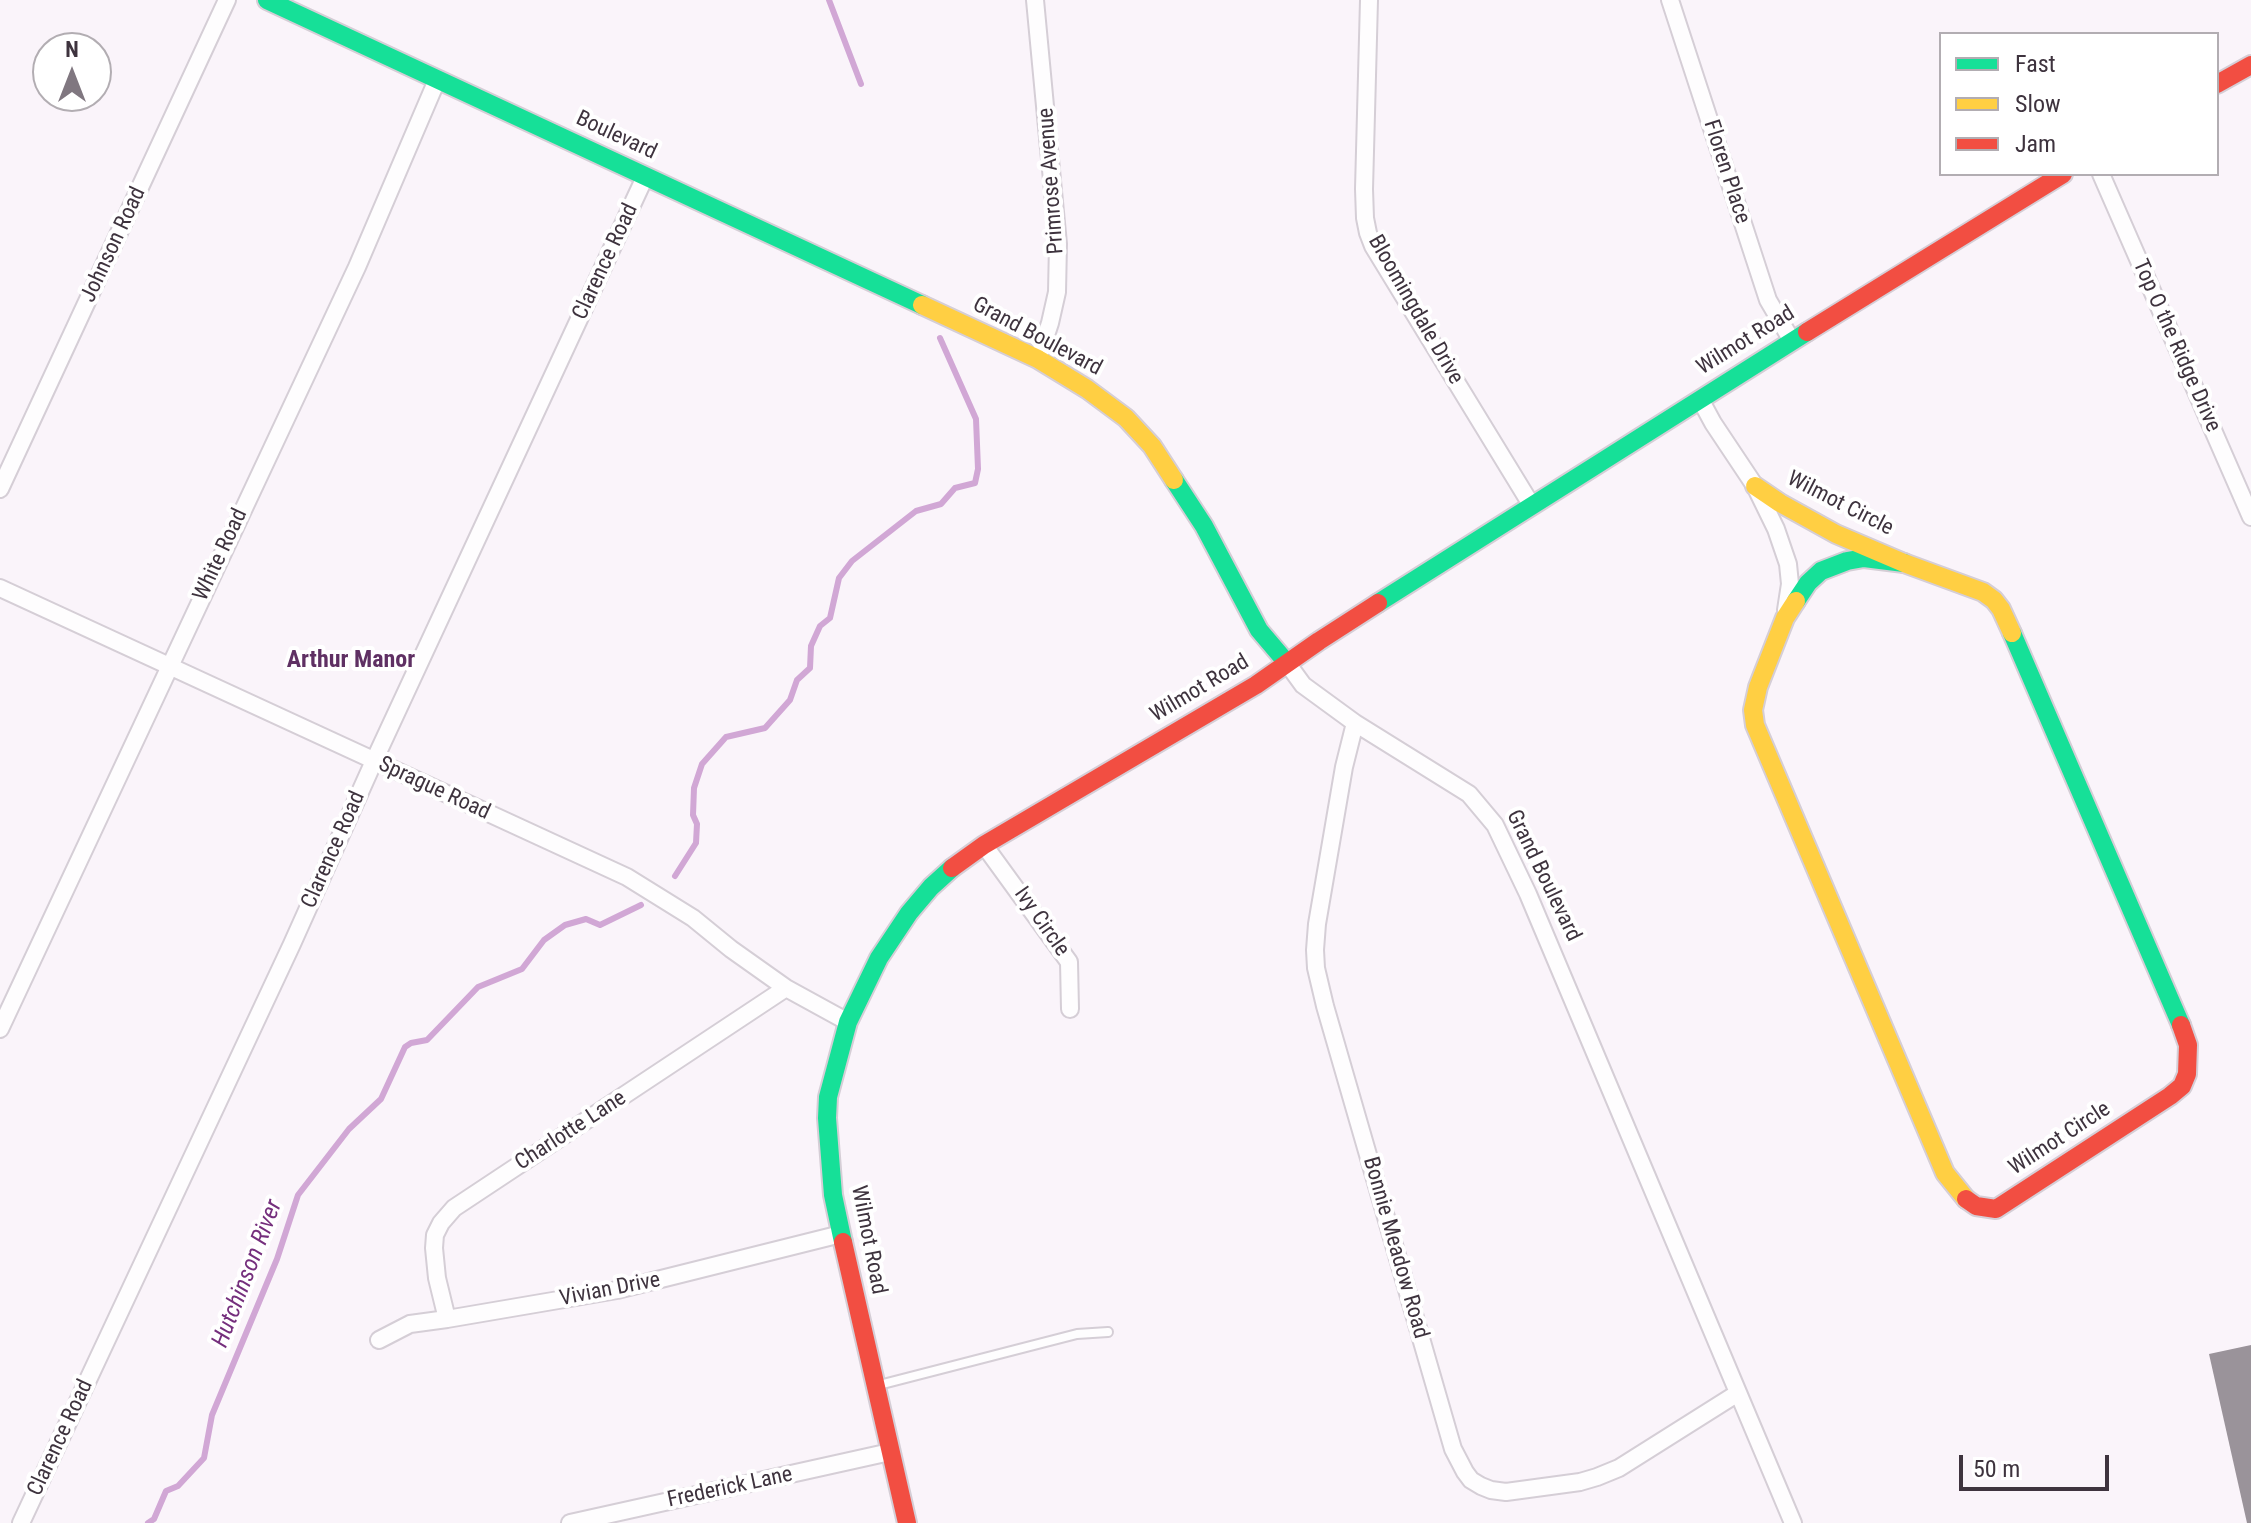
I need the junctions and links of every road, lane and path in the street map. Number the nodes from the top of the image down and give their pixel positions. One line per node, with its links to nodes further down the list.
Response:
1 (227, 0): 17 (street, Johnson Road)
2 (267, 0): 7 (street, Boulevard)
3 (1035, 0): 14 (street, Primrose Avenue)
4 (1369, 0): 18 (street, Bloomingdale Drive)
5 (1670, 0): 13 (street, Floren Place)
6 (2251, 65): 8 (street)
7 (437, 80): 11 (street, Boulevard); 24 (street, White Road)
8 (2219, 83)
9 (2060, 176): 13 (street, Wilmot Road)
10 (2102, 176): 19 (street, Top O the Ridge Drive)
11 (645, 177): 12 (street, Boulevard); 26 (street, Clarence Road)
12 (945, 315): 14 (street, Grand Boulevard)
13 (1792, 341): 15 (street, Wilmot Road)
14 (1038, 359): 23 (street, Grand Boulevard)
15 (1700, 399): 16 (street, Wilmot Circle); 18 (street, Wilmot Road)
16 (1755, 486): 20 (street, Wilmot Circle); 22 (street, Wilmot Circle)
17 (0, 489)
18 (1532, 506): 23 (street, Wilmot Road)
19 (2251, 517)
20 (1904, 563): 22 (street, Wilmot Circle); 22 (street, Wilmot Circle)
21 (0, 588): 24 (street, Sprague Road)
22 (1785, 618)
23 (1287, 663): 25 (street, Grand Boulevard); 27 (street, Wilmot Road)
24 (169, 666): 26 (street, Sprague Road); 31 (street, White Road)
25 (1355, 723): 37 (street, Grand Boulevard); 37 (street, Bonnie Meadow Road)
26 (374, 761): 28 (street, Sprague Road); 39 (street, Clarence Road)
27 (984, 845): 29 (street, Ivy Circle); 30 (street, Wilmot Road)
28 (786, 988): 30 (street, Sprague Road); 33 (street, Charlotte Lane)
29 (1070, 1009)
30 (848, 1022): 32 (street, Wilmot Road)
31 (0, 1029)
32 (841, 1234): 33 (street, Vivian Drive); 36 (street, Wilmot Road)
33 (447, 1319): 35 (street, Vivian Drive)
34 (1108, 1332): 36 (lane)
35 (379, 1340)
36 (875, 1386): 38 (street, Wilmot Road)
37 (1738, 1393): 42 (street, Grand Boulevard)
38 (890, 1452): 40 (street, Frederick Lane); 41 (street, Wilmot Road)
39 (21, 1523)
40 (570, 1523)
41 (907, 1523)
42 (1793, 1523)

